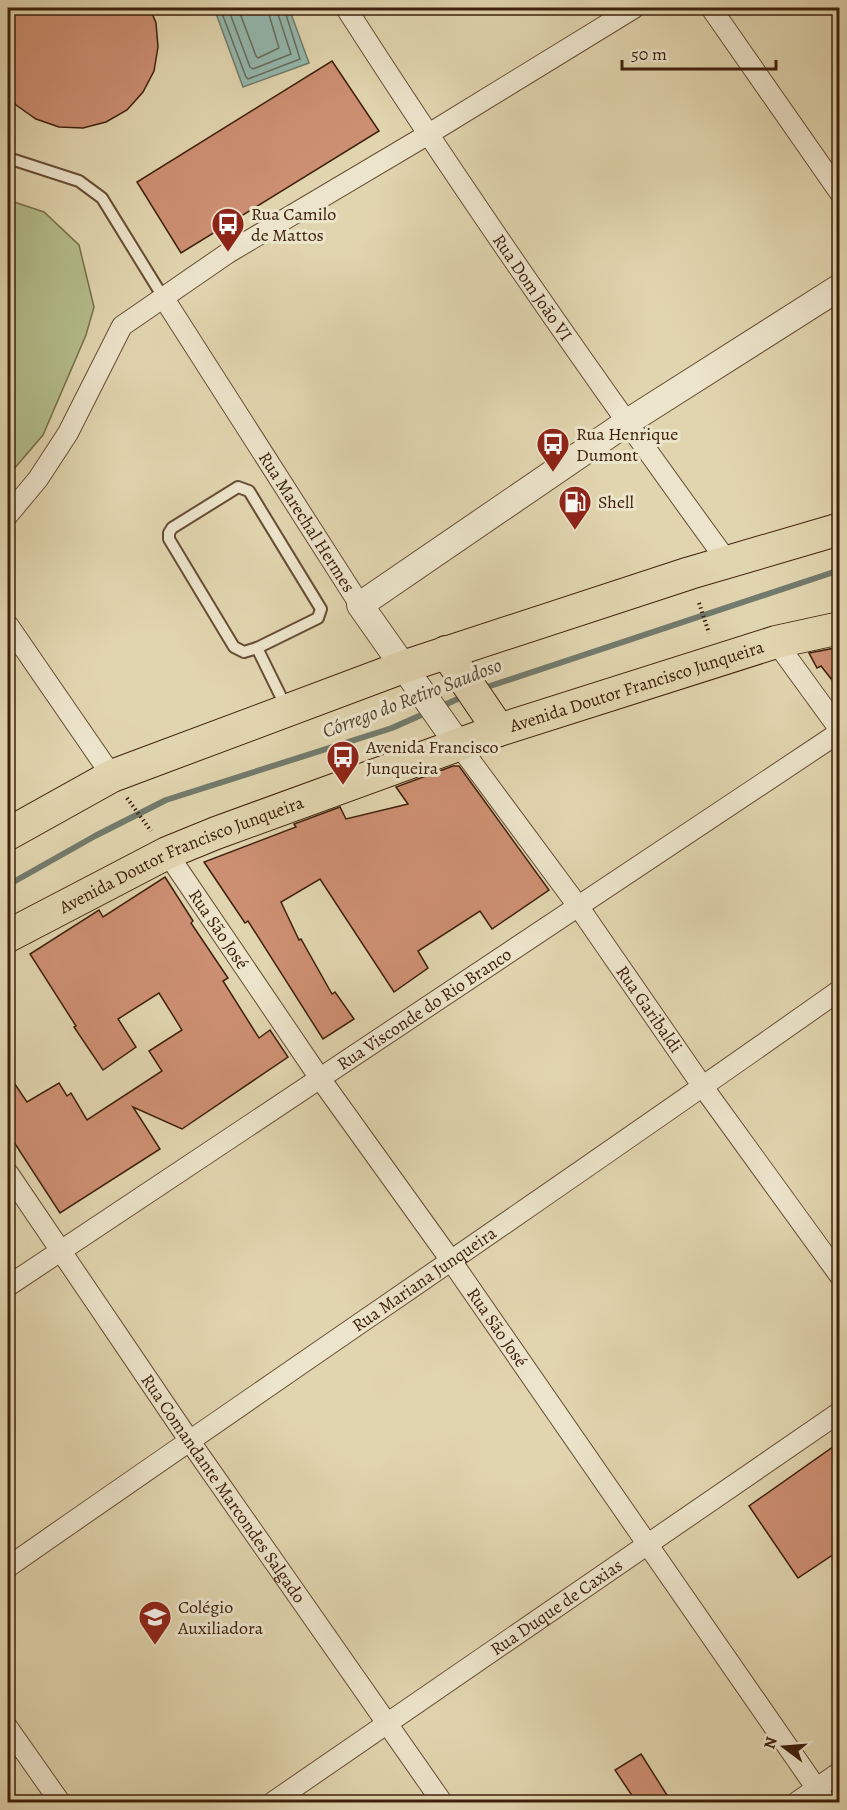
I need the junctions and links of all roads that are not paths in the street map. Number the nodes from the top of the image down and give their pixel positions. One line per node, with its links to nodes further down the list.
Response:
1 (346, 8): 4 (street, Rua Dom João VI)
2 (634, 8): 4 (street)
3 (711, 8): 6 (street)
4 (427, 135): 8 (street); 9 (street, Rua Dom João VI)
5 (8, 158): 8 (lane)
6 (840, 194)
7 (840, 287): 9 (street)
8 (163, 297): 10 (street); 13 (street, Rua Marechal Hermes)
9 (626, 423): 12 (street, Rua Dom João VI); 13 (street)
10 (8, 515)
11 (840, 529): 12 (main road)
12 (727, 561): 18 (main road)
13 (360, 605): 19 (street, Rua Marechal Hermes)
14 (8, 625): 24 (street)
15 (840, 627): 16 (main road, Avenida Doutor Francisco Junqueira)
16 (776, 642): 21 (main road, Avenida Doutor Francisco Junqueira); 22 (street)
17 (257, 648): 17 (lane); 20 (lane)
18 (452, 661): 19 (main road); 21 (main road)
19 (410, 676): 20 (main road); 23 (street, Rua Marechal Hermes)
20 (287, 710): 24 (main road)
21 (491, 718): 23 (main road, Avenida Doutor Francisco Junqueira)
22 (840, 731): 27 (street, Rua Visconde do Rio Branco)
23 (450, 734): 26 (main road, Avenida Doutor Francisco Junqueira); 27 (street, Rua Garibaldi)
24 (120, 787): 25 (main road)
25 (8, 834)
26 (159, 842): 28 (main road, Avenida Doutor Francisco Junqueira); 30 (street, Rua São José)
27 (578, 906): 30 (street, Rua Visconde do Rio Branco); 31 (street, Rua Garibaldi)
28 (8, 936)
29 (840, 990): 31 (street, Rua Mariana Junqueira)
30 (319, 1077): 33 (street, Rua Visconde do Rio Branco); 34 (street, Rua São José)
31 (702, 1087): 34 (street, Rua Mariana Junqueira); 35 (street, Rua Garibaldi)
32 (8, 1173): 33 (street, Rua Comandante Marcondes Salgado)
33 (61, 1250): 36 (street, Rua Visconde do Rio Branco); 38 (street, Rua Comandante Marcondes Salgado)
34 (452, 1262): 38 (street, Rua Mariana Junqueira); 39 (street, Rua São José)
35 (840, 1276)
36 (8, 1286)
37 (840, 1412): 39 (street, Rua Duque de Caxias)
38 (189, 1440): 40 (street, Rua Mariana Junqueira); 41 (street, Rua Comandante Marcondes Salgado)
39 (646, 1545): 41 (street, Rua Duque de Caxias); 44 (street, Rua São José)
40 (8, 1567)
41 (386, 1723): 46 (street, Rua Duque de Caxias); 47 (street, Rua Comandante Marcondes Salgado)
42 (8, 1728): 45 (street)
43 (840, 1772): 44 (street)
44 (821, 1796): 48 (street)
45 (60, 1803)
46 (273, 1803)
47 (442, 1803)
48 (797, 1803)

